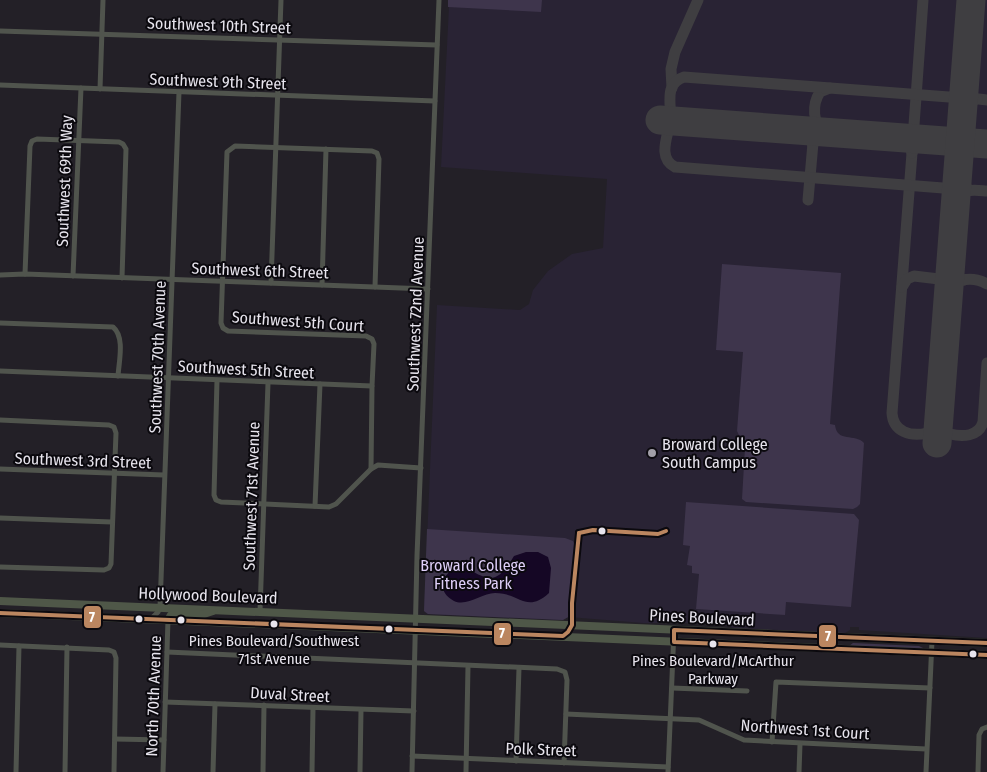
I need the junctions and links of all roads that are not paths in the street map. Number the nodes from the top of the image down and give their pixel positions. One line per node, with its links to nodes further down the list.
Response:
1 (104, 0): 5 (street)
2 (281, 0): 6 (street)
3 (439, 0): 7 (street, Southwest 72nd Avenue)
4 (0, 31): 5 (street, Southwest 10th Street)
5 (102, 34): 6 (street, Southwest 10th Street); 10 (street)
6 (279, 40): 7 (street, Southwest 10th Street); 12 (street)
7 (437, 45): 13 (street, Southwest 72nd Avenue)
8 (0, 85): 9 (street, Southwest 9th Street)
9 (80, 88): 10 (street, Southwest 9th Street); 14 (street, Southwest 69th Way)
10 (100, 89): 11 (street, Southwest 9th Street)
11 (179, 92): 12 (street, Southwest 9th Street); 21 (street, Southwest 70th Avenue)
12 (277, 95): 13 (street, Southwest 9th Street); 15 (street)
13 (434, 100): 26 (street, Southwest 72nd Avenue)
14 (79, 140): 17 (street); 19 (street, Southwest 69th Way); 20 (street)
15 (275, 147): 16 (street); 22 (street); 23 (street)
16 (326, 150): 24 (street); 25 (street)
17 (25, 274): 18 (street, Southwest 6th Street); 19 (street, Southwest 6th Street)
18 (0, 275)
19 (73, 276): 20 (street, Southwest 6th Street)
20 (122, 278): 21 (street, Southwest 6th Street)
21 (172, 280): 22 (street, Southwest 6th Street); 30 (street, Southwest 70th Avenue)
22 (221, 282): 23 (street, Southwest 6th Street); 34 (street, Southwest 5th Court)
23 (271, 283): 24 (street, Southwest 6th Street)
24 (322, 285): 25 (street, Southwest 6th Street)
25 (375, 287): 26 (street, Southwest 6th Street)
26 (428, 289): 36 (street, Southwest 72nd Avenue)
27 (0, 323): 29 (street)
28 (0, 371): 29 (street, Southwest 5th Street)
29 (118, 376): 30 (street, Southwest 5th Street)
30 (168, 378): 31 (street, Southwest 5th Street); 40 (street, Southwest 70th Avenue)
31 (217, 380): 32 (street, Southwest 5th Street); 41 (street)
32 (268, 383): 33 (street, Southwest 5th Street); 41 (street, Southwest 71st Avenue)
33 (320, 384): 34 (street, Southwest 5th Street); 42 (street)
34 (372, 386): 38 (street)
35 (0, 420): 39 (street)
36 (421, 468): 38 (street); 52 (street, Southwest 72nd Avenue)
37 (0, 469): 39 (street, Southwest 3rd Street)
38 (371, 469): 42 (street)
39 (115, 473): 40 (street, Southwest 3rd Street); 44 (street)
40 (164, 475): 47 (street, Southwest 70th Avenue)
41 (263, 504): 42 (street); 49 (street, Southwest 71st Avenue)
42 (315, 506)
43 (0, 518): 44 (street)
44 (112, 522): 45 (street)
45 (0, 567)
46 (0, 601): 47 (highway, Hollywood Boulevard)
47 (160, 607): 48 (highway, Hollywood Boulevard); 53 (street)
48 (217, 609): 49 (highway, Hollywood Boulevard); 54 (highway)
49 (260, 611): 51 (highway, Hollywood Boulevard)
50 (0, 613): 53 (highway, Hollywood Boulevard)
51 (292, 613): 52 (highway, Hollywood Boulevard); 55 (highway)
52 (415, 618): 56 (highway, Pines Boulevard); 57 (street, Southwest 72nd Avenue)
53 (151, 619): 54 (highway, Hollywood Boulevard)
54 (168, 620): 55 (highway, Hollywood Boulevard); 66 (street, North 70th Avenue)
55 (250, 623): 57 (highway, Hollywood Boulevard)
56 (572, 625): 58 (highway, Pines Boulevard); 59 (highway)
57 (415, 630): 59 (highway, Pines Boulevard); 69 (street, Southwest 72nd Avenue)
58 (674, 630): 60 (highway, Pines Boulevard); 61 (street)
59 (563, 636): 61 (highway, Pines Boulevard)
60 (932, 641): 62 (highway, Pines Boulevard); 67 (street)
61 (674, 642): 67 (highway, Pines Boulevard); 72 (street)
62 (987, 643)
63 (0, 645): 64 (street)
64 (19, 646): 65 (street); 95 (street)
65 (67, 647): 84 (street); 96 (street)
66 (167, 652): 69 (street); 75 (street, North 70th Avenue)
67 (932, 653): 68 (highway, Pines Boulevard); 73 (street)
68 (987, 655)
69 (414, 663): 70 (street); 80 (street, Southwest 72nd Avenue)
70 (468, 666): 71 (street); 90 (street)
71 (519, 668): 81 (street); 91 (street)
72 (672, 688): 74 (street); 82 (street)
73 (930, 688): 86 (street); 88 (street)
74 (747, 691)
75 (165, 702): 76 (street, Duval Street); 85 (street, North 70th Avenue)
76 (215, 704): 77 (street, Duval Street); 99 (street)
77 (264, 705): 78 (street, Duval Street); 100 (street)
78 (313, 708): 79 (street, Duval Street); 101 (street)
79 (361, 710): 80 (street, Duval Street); 102 (street)
80 (414, 711): 89 (street, Southwest 72nd Avenue)
81 (566, 714): 82 (street, Northwest 1st Court); 92 (street)
82 (670, 718): 86 (street, Northwest 1st Court); 94 (street)
83 (984, 728): 108 (street)
84 (115, 739): 85 (street); 97 (street)
85 (164, 740): 98 (street, North 70th Avenue)
86 (772, 742): 87 (street, Northwest 1st Court)
87 (800, 744): 88 (street, Northwest 1st Court); 106 (street)
88 (926, 749): 107 (street)
89 (412, 756): 90 (street, Polk Street); 103 (street, Southwest 72nd Avenue)
90 (466, 758): 91 (street, Polk Street); 104 (street)
91 (516, 761): 92 (street, Polk Street)
92 (564, 763): 93 (street, Polk Street)
93 (620, 765): 94 (street, Polk Street); 105 (street)
94 (668, 770)
95 (16, 772)
96 (65, 772)
97 (114, 772)
98 (163, 772)
99 (214, 772)
100 (262, 772)
101 (312, 772)
102 (360, 772)
103 (412, 772)
104 (466, 772)
105 (618, 772)
106 (799, 772)
107 (926, 772)
108 (978, 772)

